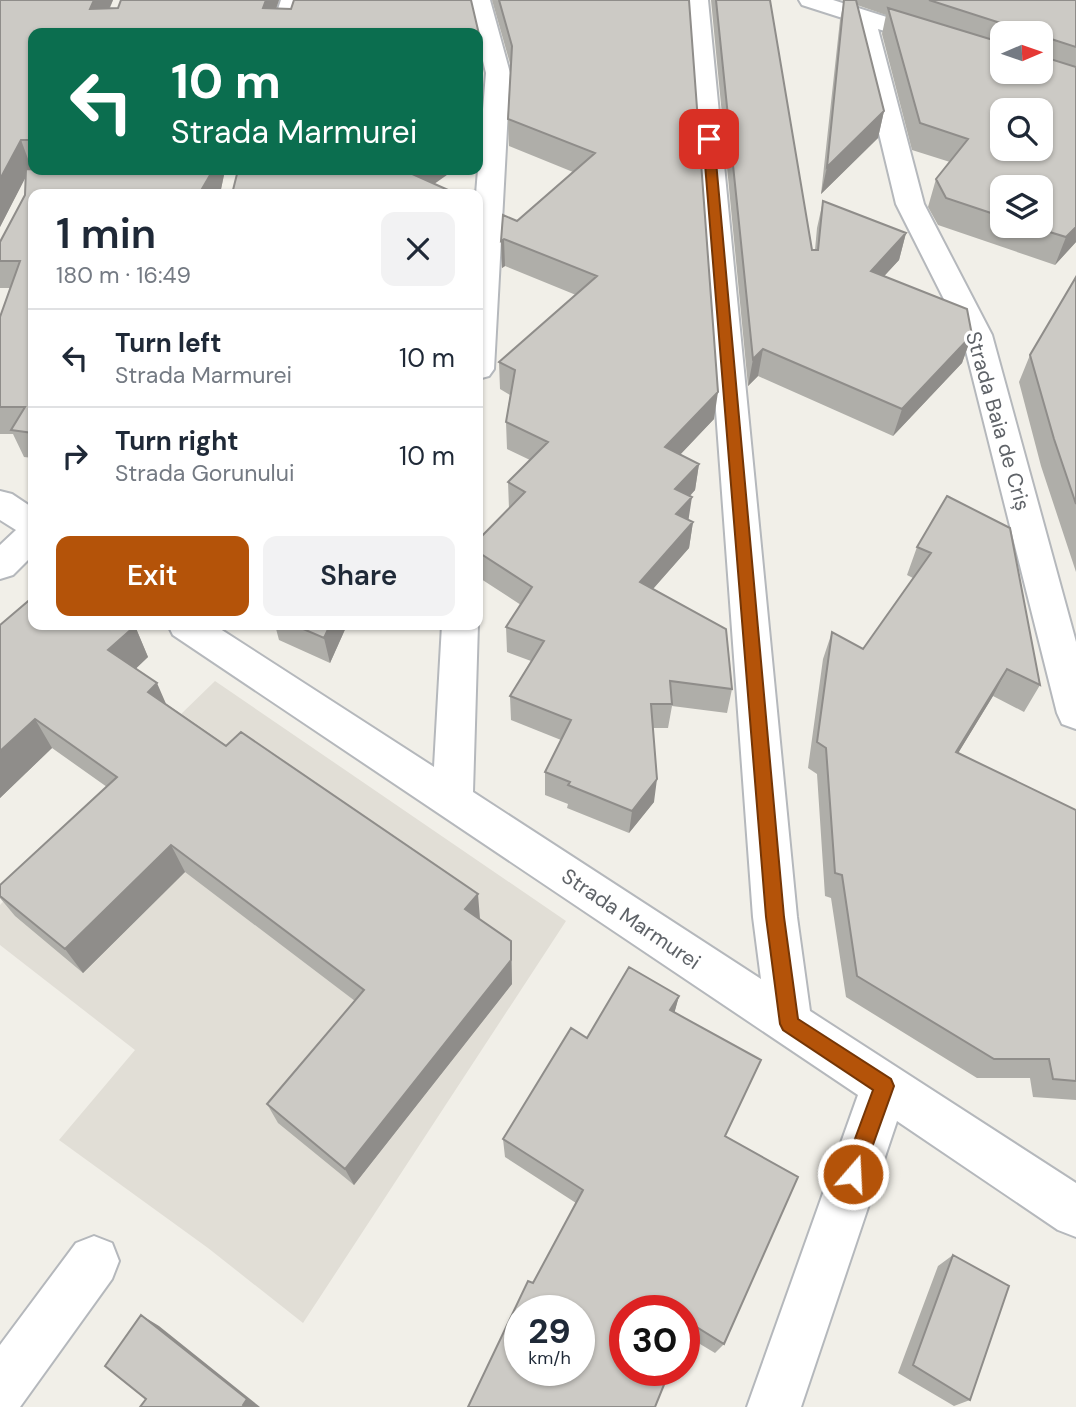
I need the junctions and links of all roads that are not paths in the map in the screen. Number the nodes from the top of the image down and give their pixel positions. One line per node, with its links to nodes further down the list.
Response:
1 (292, 0): 6 (street)
2 (480, 0): 8 (street)
3 (697, 0): 17 (street)
4 (810, 0): 5 (street)
5 (863, 17): 7 (street); 15 (street, Strada Baia de Criș)
6 (284, 28)
7 (914, 34)
8 (483, 295)
9 (0, 502): 10 (street)
10 (28, 521)
11 (28, 539): 12 (street)
12 (0, 566)
13 (194, 630): 16 (street, Strada Marmurei)
14 (460, 630): 16 (street)
15 (1076, 713)
16 (452, 800): 17 (street, Strada Marmurei)
17 (789, 1024): 18 (street, Strada Marmurei)
18 (884, 1086): 19 (street, Strada Marmurei); 22 (street)
19 (1076, 1212)
20 (93, 1261): 21 (street)
21 (0, 1389)
22 (774, 1407)

